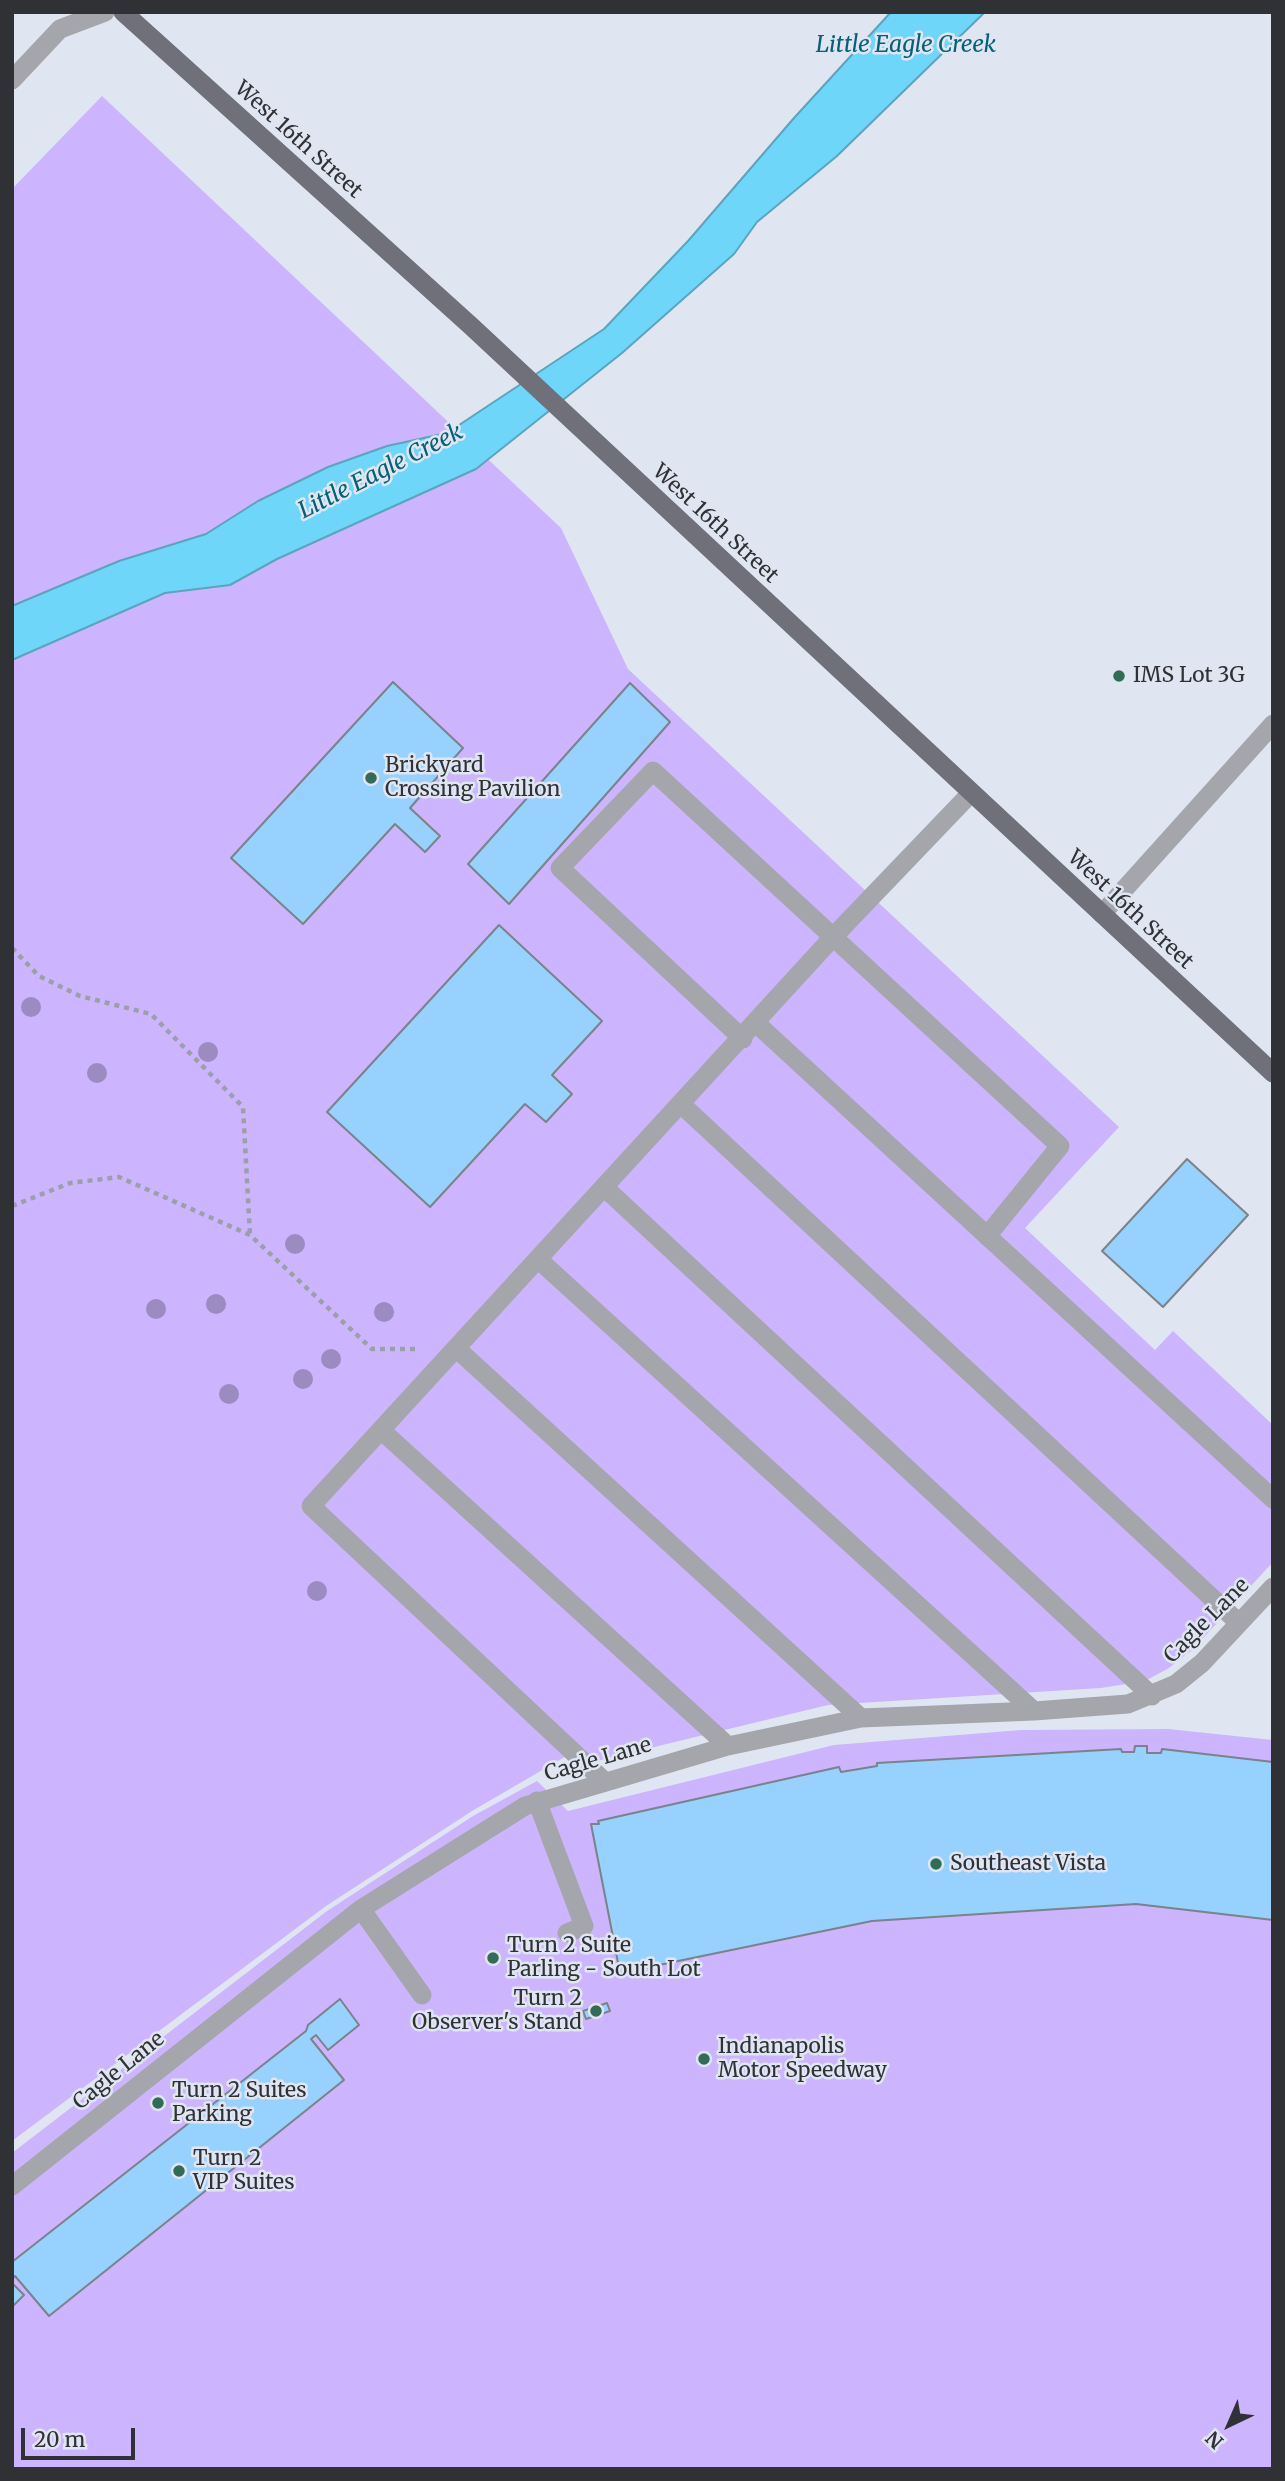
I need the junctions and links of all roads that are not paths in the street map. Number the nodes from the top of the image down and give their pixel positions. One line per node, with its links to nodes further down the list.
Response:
1 (105, 12): 3 (lane)
2 (123, 12): 5 (main road, West 16th Street)
3 (12, 80)
4 (1273, 724): 6 (lane)
5 (971, 793): 6 (main road, West 16th Street); 7 (lane)
6 (1102, 914): 10 (main road, West 16th Street)
7 (834, 936): 8 (lane); 9 (lane); 13 (lane)
8 (757, 1024): 9 (lane); 13 (lane)
9 (743, 1039): 11 (lane)
10 (1273, 1073)
11 (682, 1105): 12 (lane); 20 (lane)
12 (605, 1188): 14 (lane); 21 (lane)
13 (987, 1236): 17 (lane)
14 (539, 1260): 15 (lane); 22 (lane)
15 (457, 1349): 16 (lane); 23 (lane)
16 (381, 1430): 24 (lane); 25 (lane)
17 (1273, 1499)
18 (1273, 1587): 19 (lane, Cagle Lane)
19 (1265, 1606): 20 (lane, Cagle Lane)
20 (1239, 1623): 21 (lane, Cagle Lane)
21 (1152, 1696): 22 (lane, Cagle Lane)
22 (1034, 1711): 23 (lane, Cagle Lane)
23 (861, 1718): 24 (lane, Cagle Lane)
24 (728, 1746): 25 (lane, Cagle Lane)
25 (604, 1781): 26 (lane, Cagle Lane)
26 (537, 1801): 27 (lane, Cagle Lane); 28 (lane)
27 (361, 1909): 29 (lane); 30 (lane, Cagle Lane)
28 (567, 1933)
29 (422, 1996)
30 (12, 2186)

